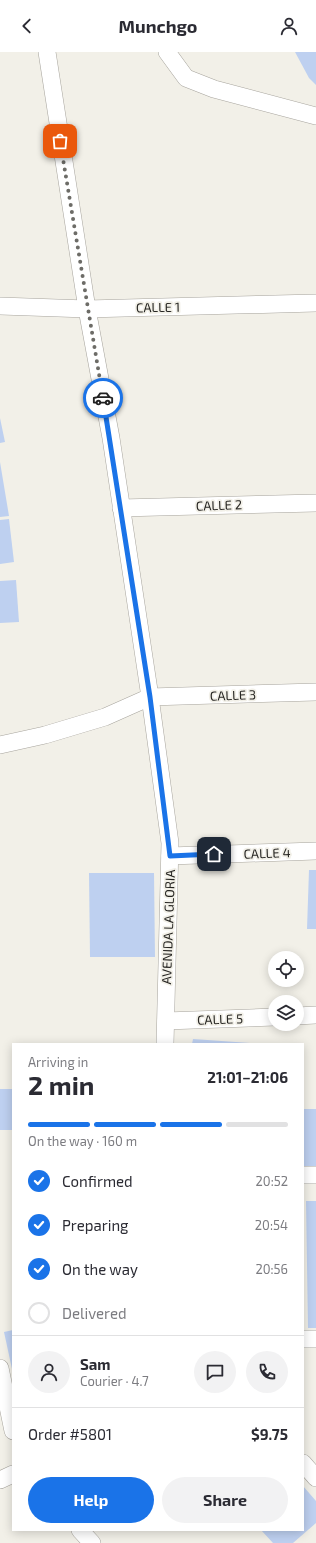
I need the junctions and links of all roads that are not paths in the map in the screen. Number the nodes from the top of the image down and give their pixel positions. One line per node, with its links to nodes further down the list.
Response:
1 (47, 52): 6 (street, AVENIDA LA GLORIA)
2 (167, 52): 3 (street)
3 (316, 116)
4 (316, 303): 6 (street, CALLE 1)
5 (0, 306): 6 (street, CALLE 1)
6 (87, 309): 8 (street, AVENIDA LA GLORIA)
7 (316, 502): 8 (street, CALLE 2)
8 (121, 508): 10 (street, AVENIDA LA GLORIA)
9 (316, 692): 10 (street, CALLE 3)
10 (150, 697): 11 (street); 13 (street, AVENIDA LA GLORIA)
11 (0, 745)
12 (316, 851): 13 (street, CALLE 4)
13 (170, 856): 17 (street, AVENIDA LA GLORIA)
14 (316, 1015): 15 (street)
15 (304, 1016)
16 (268, 1017): 17 (street, CALLE 5)
17 (166, 1021): 18 (street, AVENIDA LA GLORIA)
18 (165, 1043)
19 (304, 1175): 20 (street)
20 (316, 1175)
21 (304, 1339): 22 (street)
22 (316, 1339)
23 (0, 1368): 24 (street)
24 (12, 1426)
25 (304, 1464): 27 (street)
26 (12, 1474): 28 (street)
27 (316, 1478)
28 (0, 1480)

